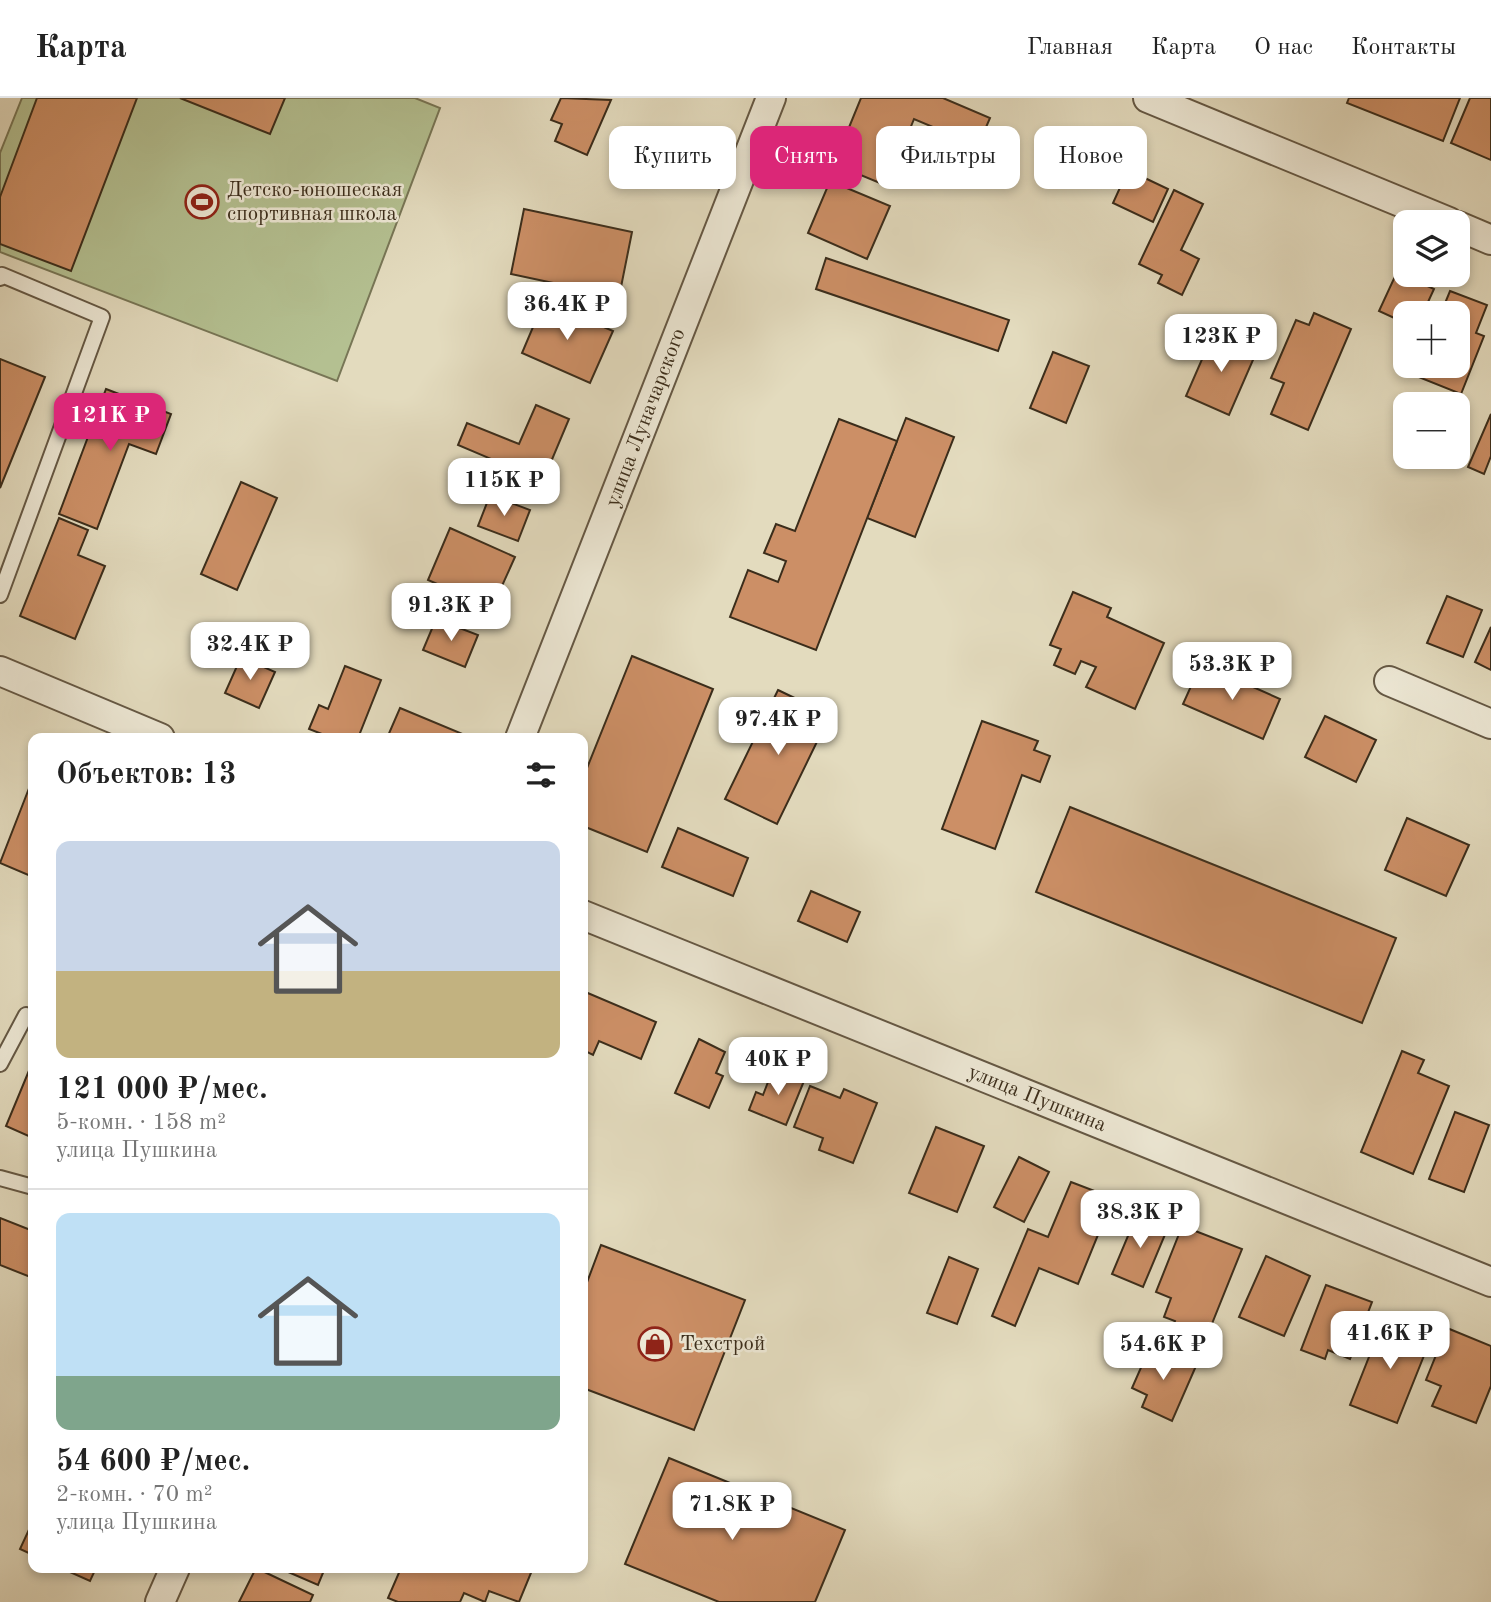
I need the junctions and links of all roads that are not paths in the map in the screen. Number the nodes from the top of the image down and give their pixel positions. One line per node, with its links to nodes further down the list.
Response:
1 (771, 98): 12 (street, улица Луначарского)
2 (1148, 98): 3 (street)
3 (1420, 210)
4 (1470, 231): 5 (street)
5 (1491, 240)
6 (0, 278): 7 (lane)
7 (0, 595)
8 (0, 671): 11 (street)
9 (1389, 681): 10 (street)
10 (1491, 724)
11 (148, 733)
12 (522, 733)
13 (588, 917): 18 (street, улица Пушкина)
14 (26, 1015): 15 (lane)
15 (0, 1064)
16 (0, 1178): 17 (lane)
17 (28, 1186)
18 (1491, 1282)
19 (173, 1573): 20 (street)
20 (160, 1602)

